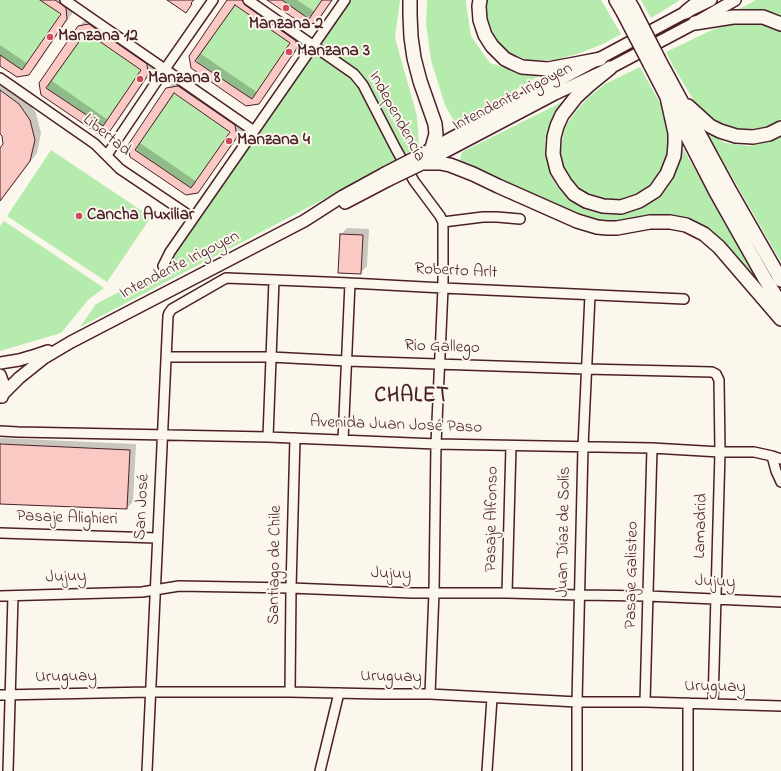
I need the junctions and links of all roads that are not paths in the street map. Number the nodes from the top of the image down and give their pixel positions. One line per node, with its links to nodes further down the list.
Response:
1 (65, 0): 19 (street)
2 (213, 0): 19 (street)
3 (248, 0): 15 (street, Independencia)
4 (344, 0): 15 (street)
5 (410, 0): 25 (highway)
6 (480, 0): 16 (highway)
7 (616, 0): 11 (highway)
8 (701, 0): 12 (highway)
9 (711, 0): 12 (main road, Intendente Irigoyen)
10 (735, 0): 13 (main road, Intendente Irigoyen)
11 (628, 7): 17 (highway, bridge)
12 (686, 12): 16 (main road, Intendente Irigoyen)
13 (695, 23): 14 (highway); 18 (main road, Intendente Irigoyen)
14 (781, 24)
15 (313, 45): 24 (street); 30 (street, Independencia)
16 (600, 59): 25 (main road, Intendente Irigoyen)
17 (655, 62): 21 (highway); 22 (highway)
18 (610, 68): 21 (highway); 27 (main road, Intendente Irigoyen)
19 (165, 69): 24 (street); 26 (street)
20 (0, 78): 26 (street, Libertad)
21 (666, 97): 39 (highway)
22 (680, 99): 23 (highway); 34 (highway)
23 (781, 128)
24 (254, 130): 28 (street)
25 (432, 148): 27 (main road, Intendente Irigoyen)
26 (107, 155): 28 (street, Libertad)
27 (420, 161): 40 (highway); 41 (main road, Intendente Irigoyen, bridge)
28 (193, 218): 31 (street)
29 (520, 219): 30 (street)
30 (443, 222): 36 (street)
31 (163, 266)
32 (226, 278): 33 (street, Roberto Arlt); 42 (street, San José)
33 (274, 280): 35 (street, Roberto Arlt); 43 (street)
34 (781, 280)
35 (350, 283): 36 (street, Roberto Arlt); 44 (street)
36 (442, 288): 37 (street, Roberto Arlt); 46 (street)
37 (590, 294): 38 (street, Roberto Arlt); 47 (street, Juan Díaz de Solís)
38 (684, 299)
39 (781, 304)
40 (781, 318)
41 (71, 342): 45 (main road, Intendente Irigoyen); 50 (main road, Intendente Irigoyen)
42 (167, 357): 43 (street, Rio Gallego); 53 (street, San José)
43 (271, 357): 44 (street, Rio Gallego); 54 (street)
44 (347, 361): 46 (street, Rio Gallego); 56 (street)
45 (0, 363)
46 (439, 364): 47 (street, Rio Gallego); 57 (street)
47 (586, 369): 48 (street, Rio Gallego); 59 (street, Juan Díaz de Solís)
48 (716, 374): 61 (street, Lamadrid)
49 (0, 375): 50 (main road)
50 (2, 397)
51 (0, 426): 52 (street, Avenida Juan José Paso)
52 (4, 431): 53 (street, Avenida Juan José Paso)
53 (163, 435): 54 (street, Avenida Juan José Paso); 65 (street, San José)
54 (268, 437): 55 (street, Avenida Juan José Paso)
55 (295, 438): 56 (street, Avenida Juan José Paso); 66 (street, Santiago de Chile)
56 (343, 440): 57 (street, Avenida Juan José Paso)
57 (436, 444): 58 (street, Avenida Juan José Paso); 68 (street)
58 (511, 446): 59 (street, Avenida Juan José Paso); 69 (street, Pasaje Alfonso)
59 (583, 447): 60 (street, Avenida Juan José Paso); 70 (street, Juan Díaz de Solís)
60 (652, 448): 61 (street, Avenida Juan José Paso); 73 (street, Pasaje Galisteo)
61 (720, 452): 62 (street, Avenida Juan José Paso); 74 (street, Lamadrid)
62 (777, 458): 63 (street)
63 (781, 482)
64 (0, 533): 65 (street, Pasaje Alighieri)
65 (157, 538): 67 (street, San José)
66 (291, 588): 67 (street, Jujuy); 68 (street, Jujuy); 77 (street, Santiago de Chile)
67 (155, 590): 72 (street, Jujuy); 76 (street, San José)
68 (434, 592): 69 (street, Jujuy); 79 (street)
69 (508, 593): 70 (street, Jujuy)
70 (579, 595): 73 (street, Jujuy); 82 (street, Juan Díaz de Solís)
71 (0, 596): 72 (street, Jujuy)
72 (13, 596): 80 (street)
73 (648, 596): 74 (street, Jujuy); 83 (street, Pasaje Galisteo)
74 (716, 599): 75 (street, Jujuy); 85 (street, Lamadrid)
75 (781, 602)
76 (150, 692): 77 (street, Uruguay); 80 (street, Uruguay); 88 (street, San José)
77 (290, 692): 78 (street, Uruguay)
78 (339, 693): 79 (street, Uruguay); 89 (street)
79 (430, 694): 81 (street, Uruguay)
80 (5, 695): 87 (street)
81 (492, 698): 82 (street, Uruguay); 90 (street)
82 (577, 702): 83 (street, Uruguay); 91 (street, Juan Díaz de Solís)
83 (645, 702): 84 (street, Uruguay)
84 (688, 703): 85 (street, Uruguay); 92 (street)
85 (713, 704): 86 (street, Uruguay)
86 (781, 706)
87 (8, 771)
88 (146, 771)
89 (320, 771)
90 (487, 771)
91 (577, 771)
92 (688, 771)

